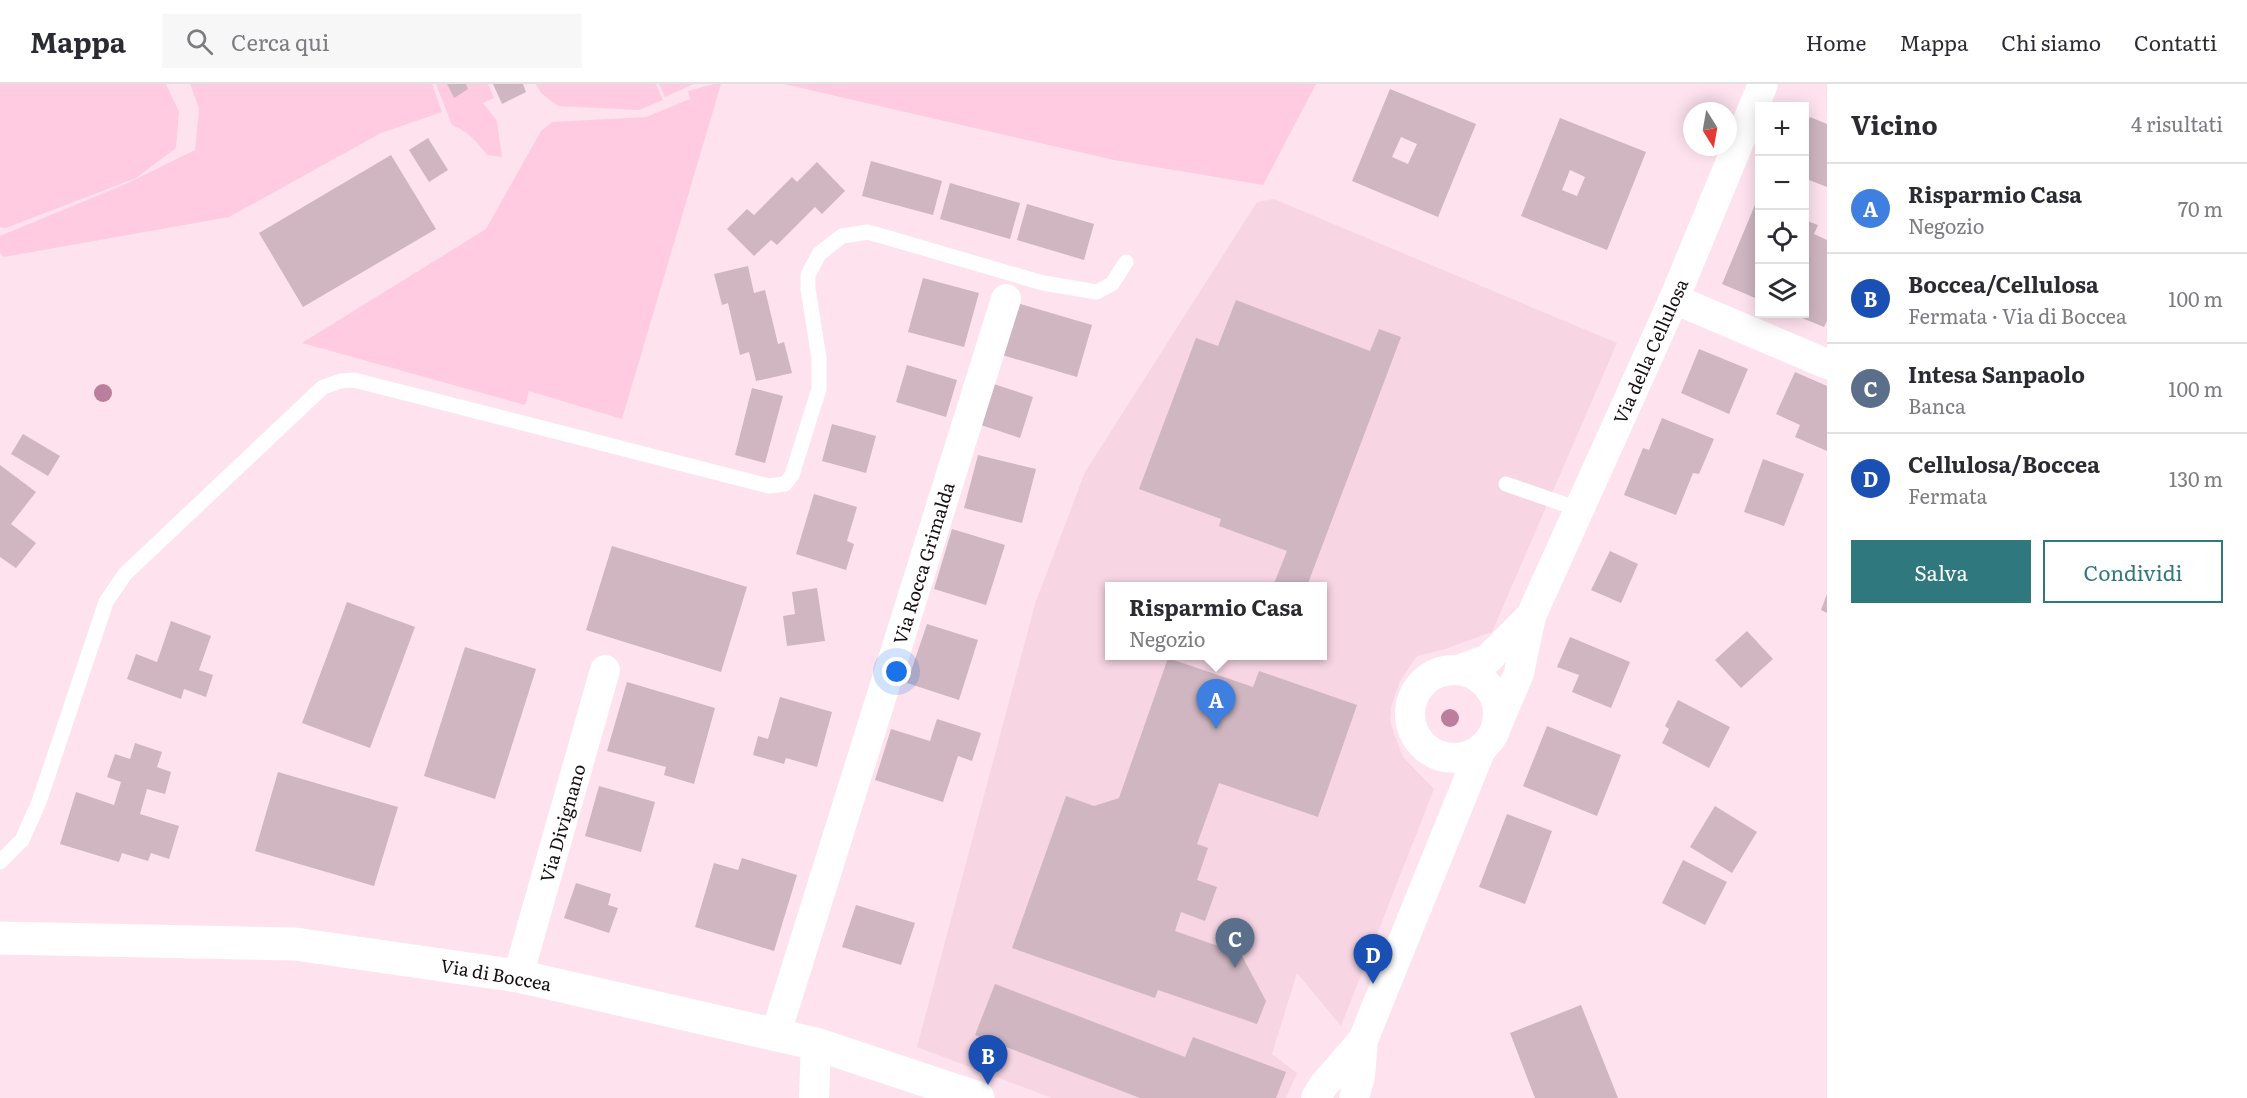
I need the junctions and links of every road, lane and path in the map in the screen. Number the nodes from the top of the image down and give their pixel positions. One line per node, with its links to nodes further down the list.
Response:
1 (1763, 84): 4 (street, Via della Cellulosa)
2 (1126, 262): 14 (lane)
3 (1006, 299): 17 (street, Via Rocca Grimalda)
4 (1674, 299): 5 (street); 7 (street, Via della Cellulosa)
5 (1827, 364)
6 (1506, 484): 7 (lane)
7 (1578, 509): 8 (street, Via della Cellulosa)
8 (1531, 616): 10 (street, Via della Cellulosa); 11 (street, Via della Cellulosa)
9 (605, 670): 16 (street, Via Divignano)
10 (1458, 670): 11 (street); 12 (street)
11 (1489, 737): 12 (street); 13 (street, Via della Cellulosa)
12 (1434, 754): 13 (street, Via della Cellulosa)
13 (1446, 835): 18 (street, Via della Cellulosa)
14 (0, 862)
15 (0, 938): 16 (main road, Via di Boccea)
16 (518, 976): 17 (main road, Via di Boccea)
17 (776, 1033): 19 (main road, Via di Boccea)
18 (1363, 1040): 22 (street, Via della Cellulosa); 23 (street, Via della Cellulosa)
19 (816, 1044): 20 (street); 21 (main road, Via di Boccea)
20 (814, 1098)
21 (978, 1098)
22 (1316, 1098)
23 (1354, 1098)

